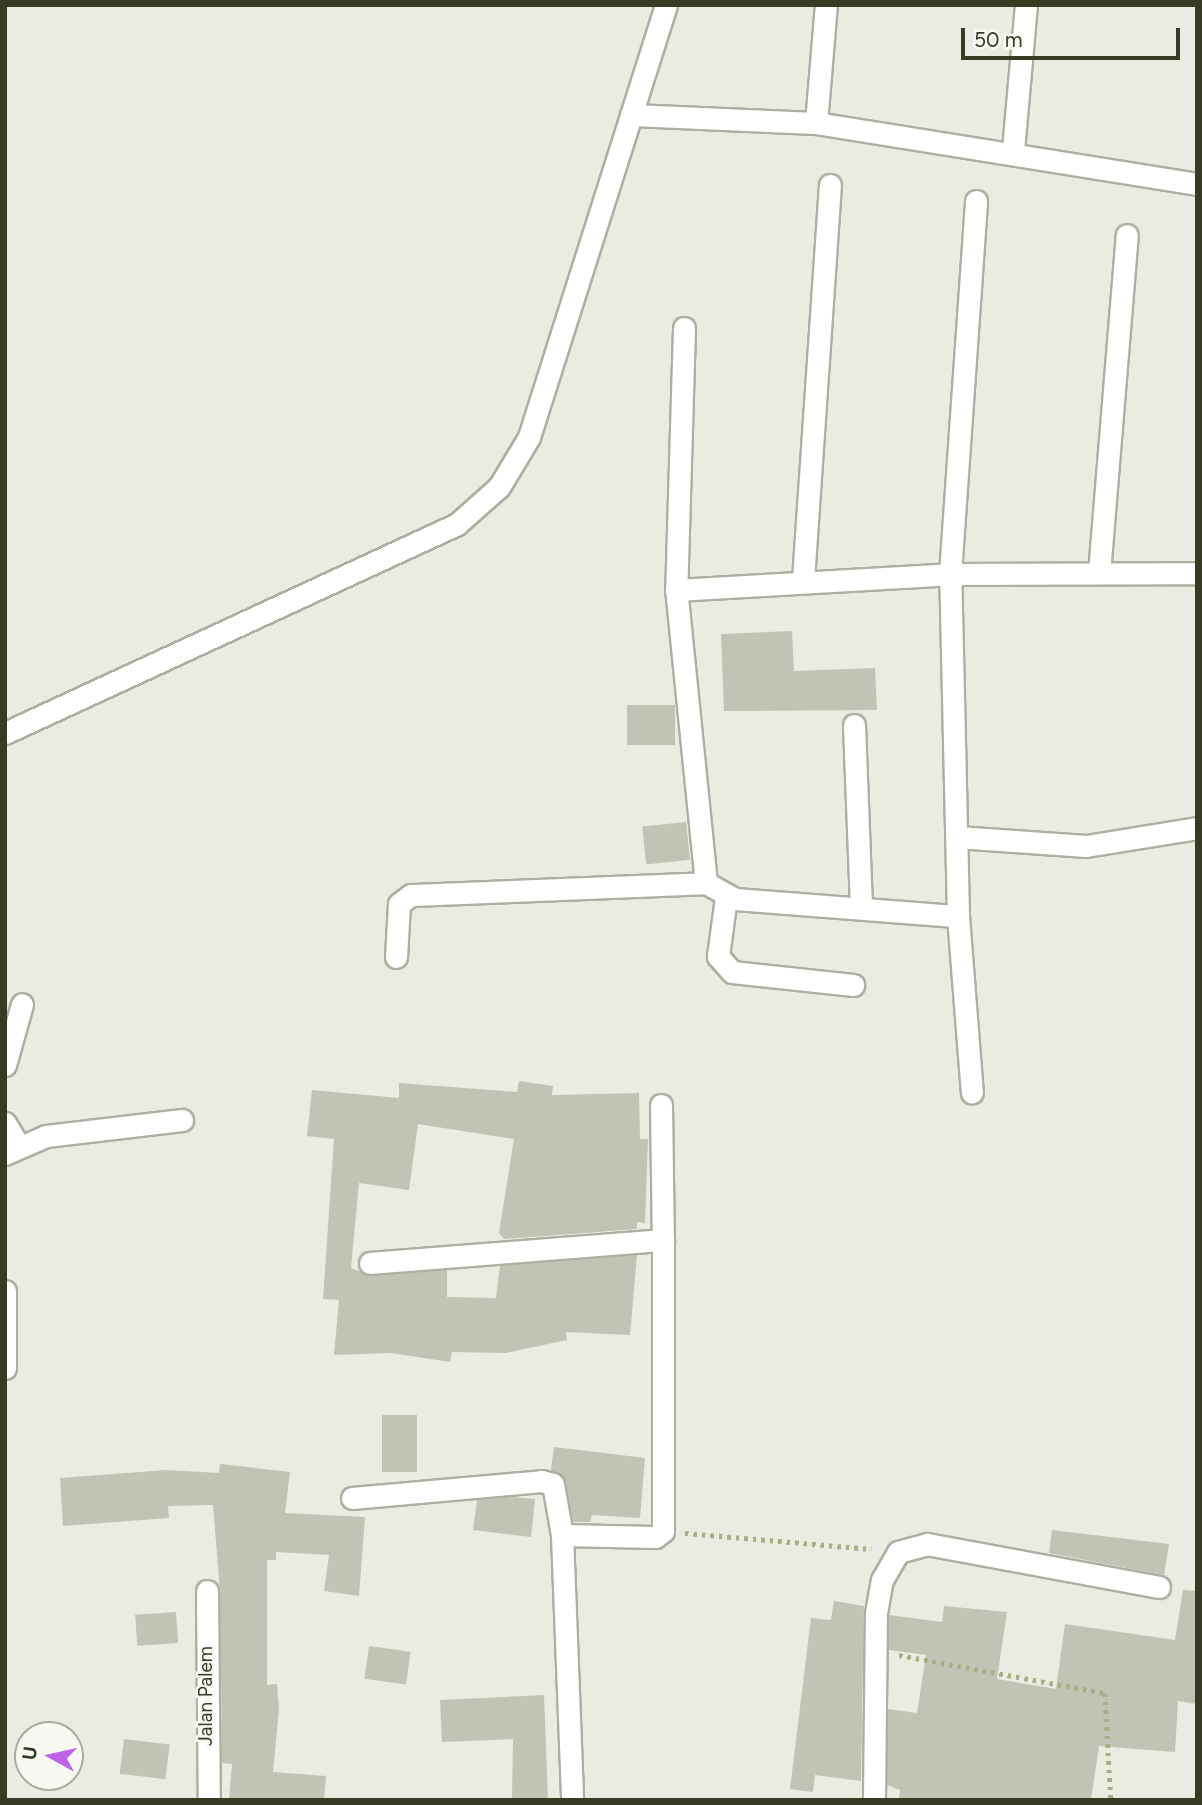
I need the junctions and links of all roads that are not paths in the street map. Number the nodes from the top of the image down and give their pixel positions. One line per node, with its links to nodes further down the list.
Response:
1 (666, 5): 4 (street)
2 (826, 5): 5 (street)
3 (1026, 5): 6 (street)
4 (631, 115): 5 (street); 18 (street)
5 (816, 123): 6 (street)
6 (1013, 150): 7 (street)
7 (1197, 184)
8 (830, 186): 15 (street)
9 (976, 201): 14 (street)
10 (1127, 235): 12 (street)
11 (684, 328): 16 (street)
12 (1099, 573): 13 (street); 14 (street)
13 (1197, 573)
14 (950, 575): 15 (street); 20 (street)
15 (803, 580): 16 (street)
16 (676, 590): 21 (street)
17 (854, 725): 23 (street)
18 (5, 733)
19 (1197, 828): 20 (street)
20 (957, 837): 24 (street)
21 (706, 883): 22 (street); 25 (street)
22 (726, 897): 23 (street); 26 (street)
23 (861, 907): 24 (street)
24 (958, 916): 29 (street)
25 (396, 957)
26 (853, 985)
27 (22, 1004): 28 (street)
28 (5, 1065)
29 (972, 1092)
30 (661, 1105): 34 (street)
31 (182, 1120): 33 (street)
32 (5, 1123): 33 (street)
33 (12, 1150)
34 (663, 1240): 35 (street); 39 (street)
35 (370, 1263)
36 (5, 1291): 37 (street)
37 (5, 1368)
38 (352, 1498): 39 (street)
39 (562, 1535): 43 (street)
40 (1160, 1587): 44 (street)
41 (207, 1591): 42 (street, Jalan Palem)
42 (209, 1800)
43 (572, 1800)
44 (874, 1800)

